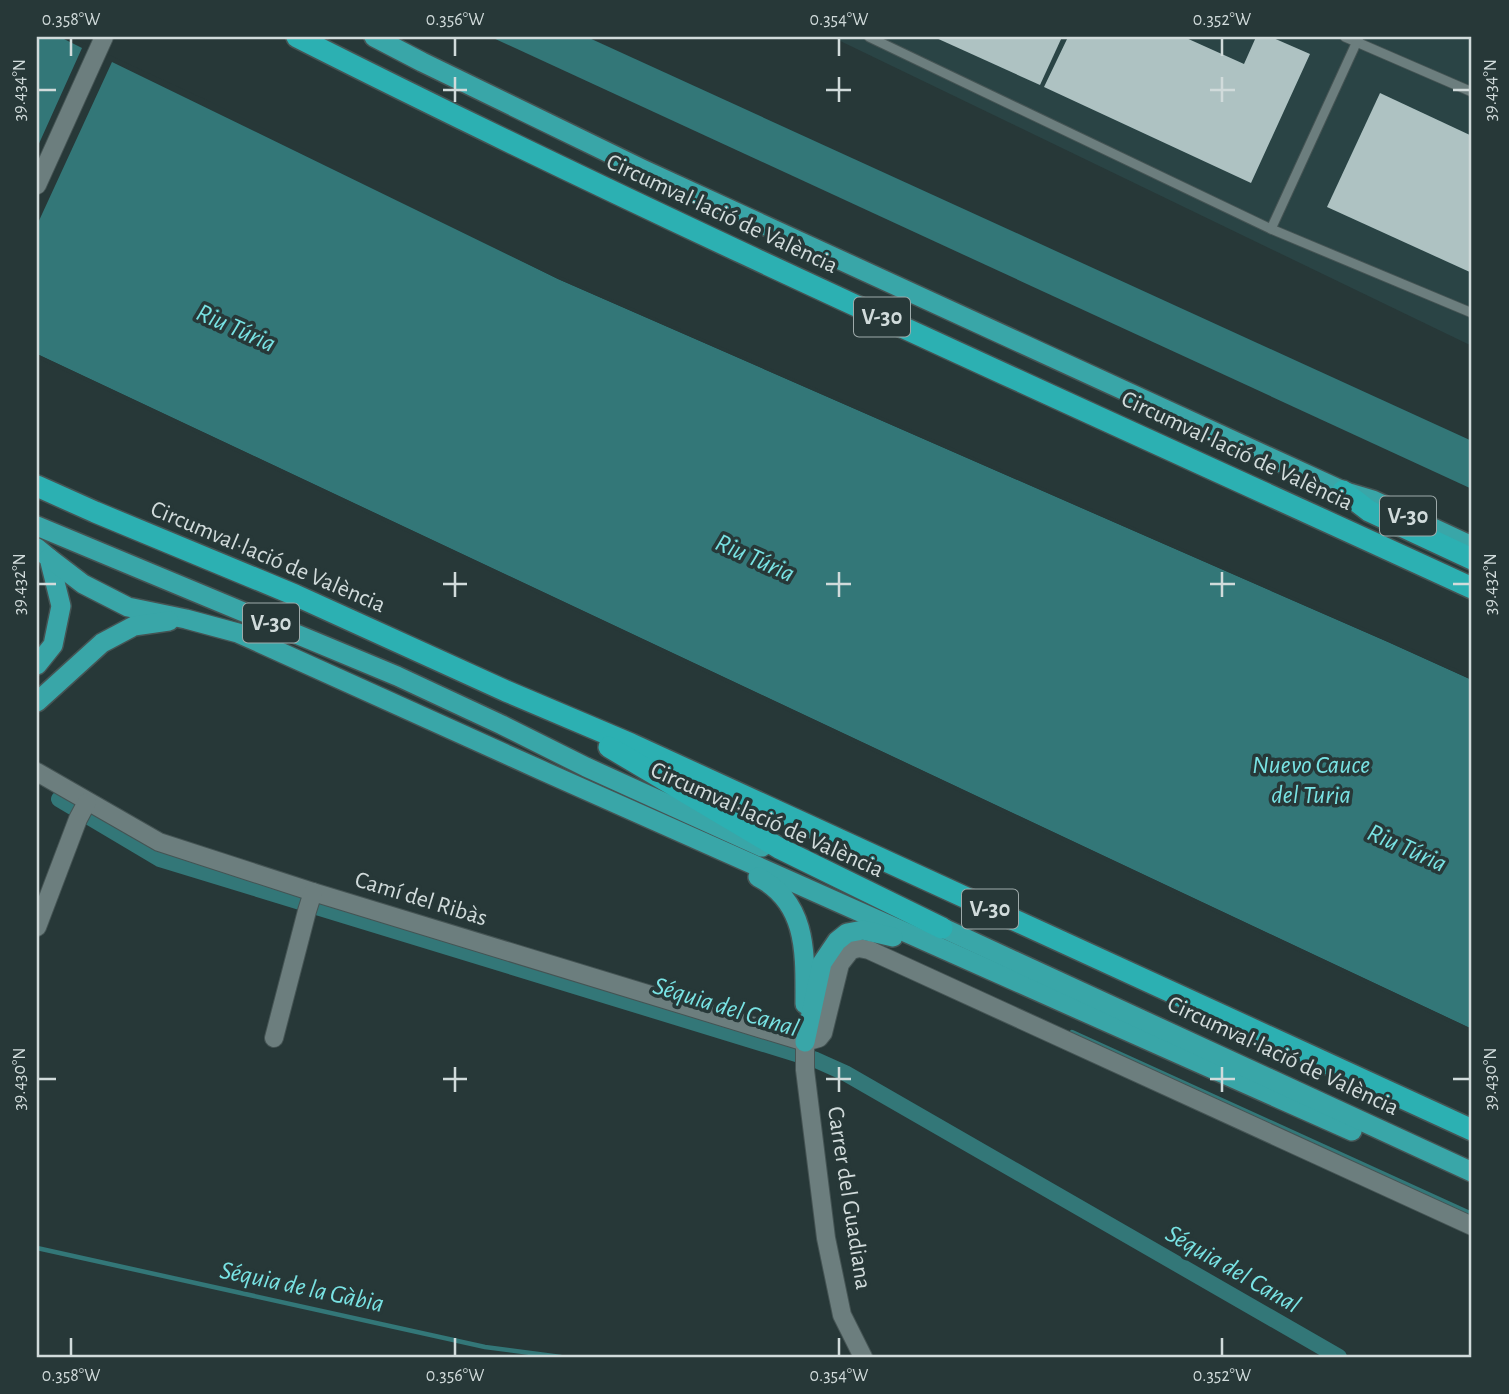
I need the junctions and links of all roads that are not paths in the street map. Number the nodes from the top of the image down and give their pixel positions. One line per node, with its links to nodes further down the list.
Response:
1 (104, 37): 8 (street)
2 (297, 37): 17 (highway, Circumval·lació de València / V-30)
3 (374, 37): 12 (highway, Circumval·lació de València / V-30)
4 (869, 37): 9 (lane)
5 (1345, 37): 6 (lane)
6 (1358, 39): 7 (lane); 9 (lane)
7 (1472, 92)
8 (37, 185)
9 (1271, 229): 10 (lane)
10 (1472, 313)
11 (37, 486): 20 (highway, Circumval·lació de València / V-30)
12 (1343, 491): 14 (highway, Circumval·lació de València / V-30); 16 (highway)
13 (37, 526): 27 (highway, Circumval·lació de València / V-30)
14 (1472, 546)
15 (43, 553): 18 (highway); 19 (highway)
16 (1472, 559)
17 (1472, 587)
18 (186, 619): 21 (highway); 24 (highway)
19 (37, 665)
20 (506, 691): 27 (highway); 31 (highway, Circumval·lació de València / V-30)
21 (37, 702)
22 (37, 772): 23 (street, Camí del Ribàs)
23 (87, 802): 25 (street, Camí del Ribàs); 26 (street)
24 (620, 806): 29 (highway); 30 (highway)
25 (313, 892): 28 (street); 29 (street, Camí del Ribàs)
26 (37, 928)
27 (942, 928): 32 (highway, Circumval·lació de València / V-30)
28 (274, 1038)
29 (805, 1042): 30 (highway); 34 (street); 35 (street, Carrer del Guadiana)
30 (1150, 1042): 33 (highway)
31 (1472, 1130)
32 (1472, 1172)
33 (1472, 1185)
34 (1472, 1226)
35 (863, 1357)

